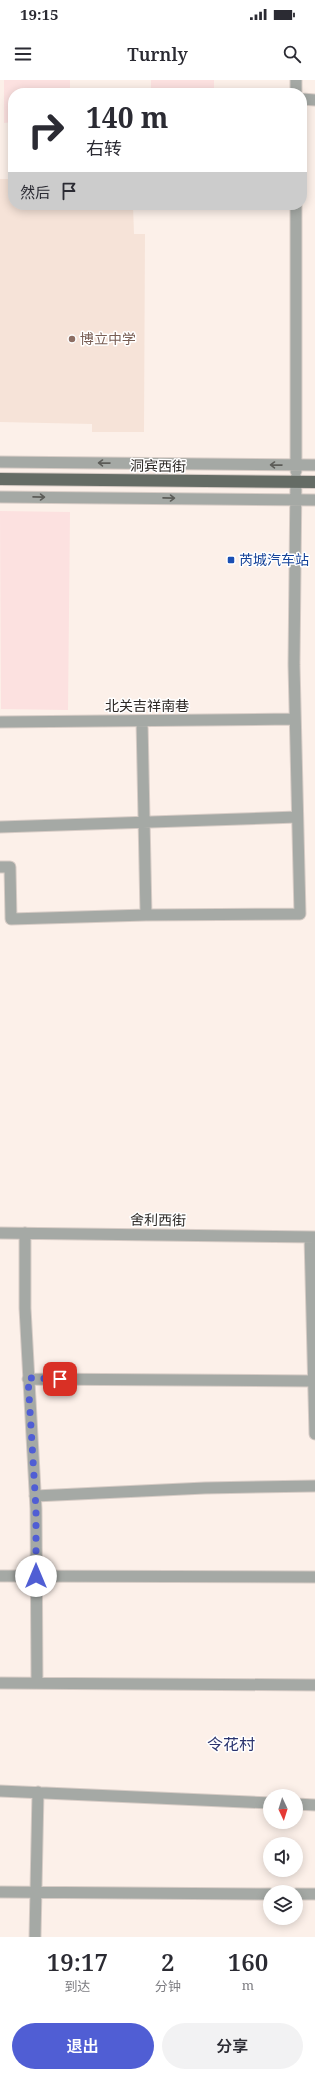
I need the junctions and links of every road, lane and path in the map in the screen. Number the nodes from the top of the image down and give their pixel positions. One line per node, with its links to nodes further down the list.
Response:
1 (296, 210): 3 (street)
2 (0, 462): 3 (street, one-way to 2)
3 (296, 465): 4 (street); 6 (street)
4 (315, 466)
5 (0, 479): 6 (main road, 洞宾西街)
6 (296, 482): 7 (main road, 洞宾西街); 9 (street)
7 (315, 482)
8 (0, 497): 9 (street, one-way to 9)
9 (296, 500): 10 (street); 11 (street)
10 (315, 500)
11 (295, 719): 12 (street, 北关吉祥南巷); 14 (street)
12 (142, 720): 13 (street, 北关吉祥南巷); 15 (street)
13 (0, 722)
14 (297, 817): 15 (street); 18 (street)
15 (144, 822): 16 (street); 18 (street)
16 (0, 827)
17 (0, 867): 18 (street)
18 (146, 915)
19 (0, 1233): 20 (street, 舍利西街)
20 (25, 1233): 21 (street, 舍利西街); 22 (street)
21 (313, 1237): 23 (street)
22 (28, 1378): 23 (street); 26 (street)
23 (314, 1381): 24 (street)
24 (315, 1434)
25 (315, 1486): 26 (street)
26 (35, 1496): 28 (street)
27 (0, 1576): 28 (street)
28 (36, 1576): 29 (street); 31 (street)
29 (315, 1577)
30 (0, 1683): 31 (street)
31 (37, 1683): 32 (street)
32 (315, 1686)
33 (0, 1791): 34 (street)
34 (38, 1792): 35 (street); 39 (street)
35 (263, 1803)
36 (303, 1804): 37 (street)
37 (315, 1805)
38 (0, 1892): 39 (street)
39 (36, 1892): 40 (street); 43 (street)
40 (263, 1894)
41 (303, 1894): 42 (street)
42 (315, 1894)
43 (35, 1937)

